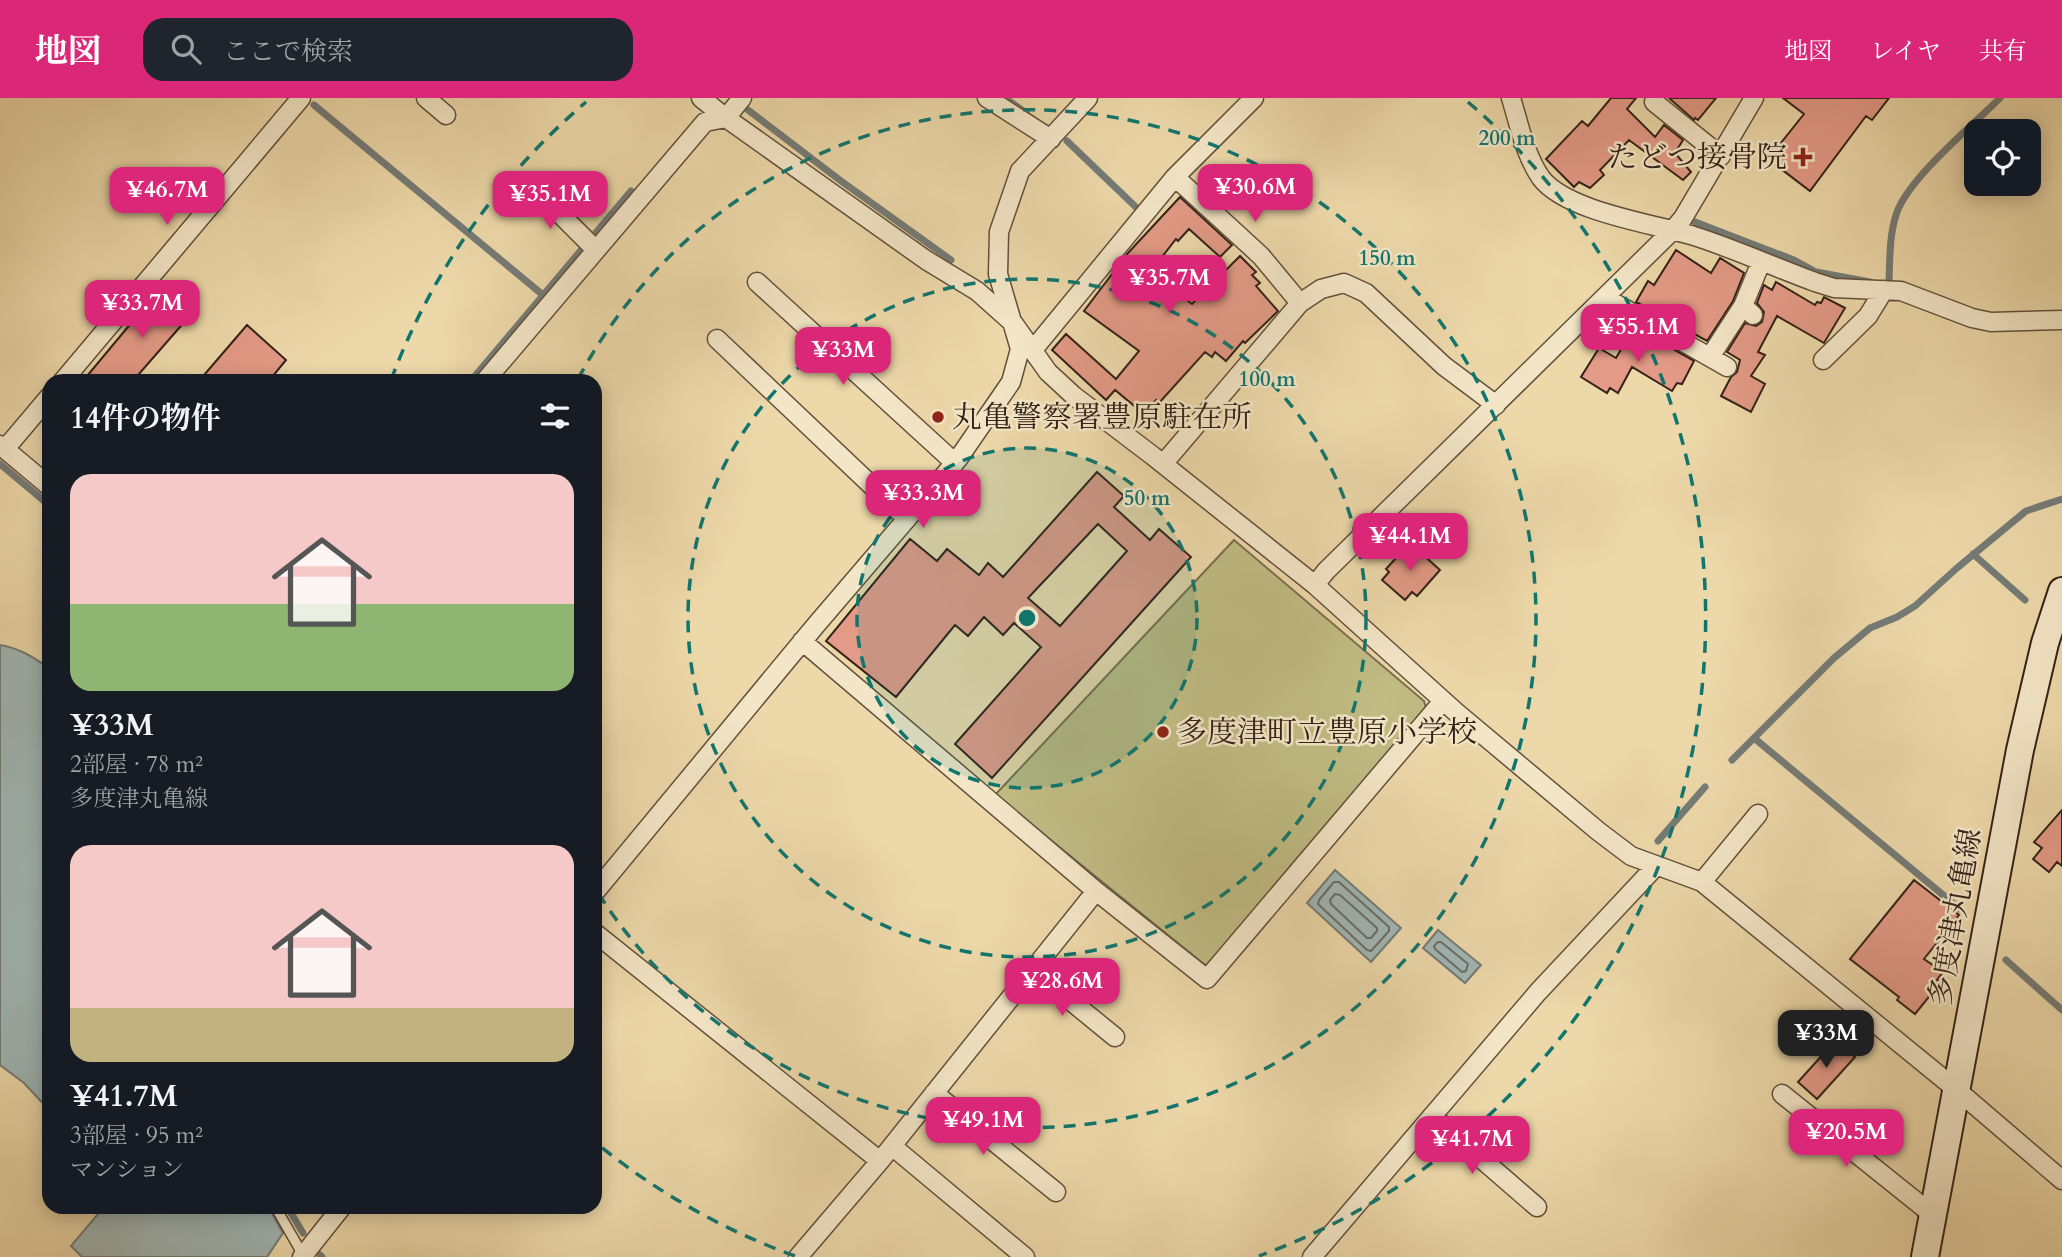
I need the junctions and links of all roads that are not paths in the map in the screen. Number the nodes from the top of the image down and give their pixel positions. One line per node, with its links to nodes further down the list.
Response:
1 (301, 98): 31 (street)
2 (426, 98): 11 (street)
3 (701, 98): 12 (street)
4 (742, 98): 12 (street)
5 (987, 98): 13 (street)
6 (1088, 98): 13 (street)
7 (1254, 98): 15 (street)
8 (1511, 98): 17 (street)
9 (1754, 98): 14 (street)
10 (1654, 102): 14 (street)
11 (446, 115)
12 (726, 118): 18 (street); 25 (street)
13 (1051, 139): 25 (street)
14 (1721, 156): 17 (street)
15 (1175, 177): 23 (street); 27 (street)
16 (543, 197): 18 (street)
17 (1673, 230): 19 (street); 22 (street)
18 (590, 244): 32 (street)
19 (1761, 262): 21 (street); 28 (street)
20 (757, 282): 36 (street)
21 (1884, 290): 24 (street); 29 (street)
22 (1606, 298): 28 (street); 34 (street)
23 (1300, 303): 34 (street); 37 (street)
24 (2062, 320)
25 (1014, 324): 27 (street); 36 (street)
26 (717, 339): 39 (street)
27 (1032, 351): 37 (street)
28 (1710, 357): 30 (street)
29 (1823, 360)
30 (1727, 367)
31 (69, 374)
32 (490, 374)
33 (42, 404): 35 (street)
34 (1496, 405): 40 (street)
35 (2, 447): 38 (street)
36 (955, 463): 39 (street)
37 (1163, 464): 40 (street)
38 (42, 480)
39 (907, 519): 42 (street)
40 (1315, 585): 43 (street)
41 (2062, 592): 52 (main road, 多度津丸亀線)
42 (803, 641): 47 (street); 48 (street)
43 (1443, 701): 45 (street); 48 (street)
44 (1758, 814): 46 (street)
45 (1656, 866): 46 (street); 55 (street)
46 (1702, 882): 52 (street)
47 (602, 884)
48 (1096, 891): 50 (street)
49 (602, 939): 57 (street)
50 (1033, 970): 51 (street); 53 (street)
51 (1115, 1037)
52 (1957, 1090): 58 (street); 63 (main road, 多度津丸亀線)
53 (934, 1093): 56 (street); 59 (street)
54 (1782, 1094): 63 (street)
55 (1433, 1116): 60 (street); 67 (street)
56 (891, 1146): 57 (street); 66 (street)
57 (880, 1161): 65 (street)
58 (2062, 1180)
59 (1056, 1192)
60 (1537, 1207)
61 (279, 1214): 64 (lane)
62 (336, 1214): 64 (street)
63 (1933, 1215): 68 (main road, 多度津丸亀線)
64 (302, 1256)
65 (798, 1257)
66 (1025, 1257)
67 (1312, 1257)
68 (1925, 1257)

